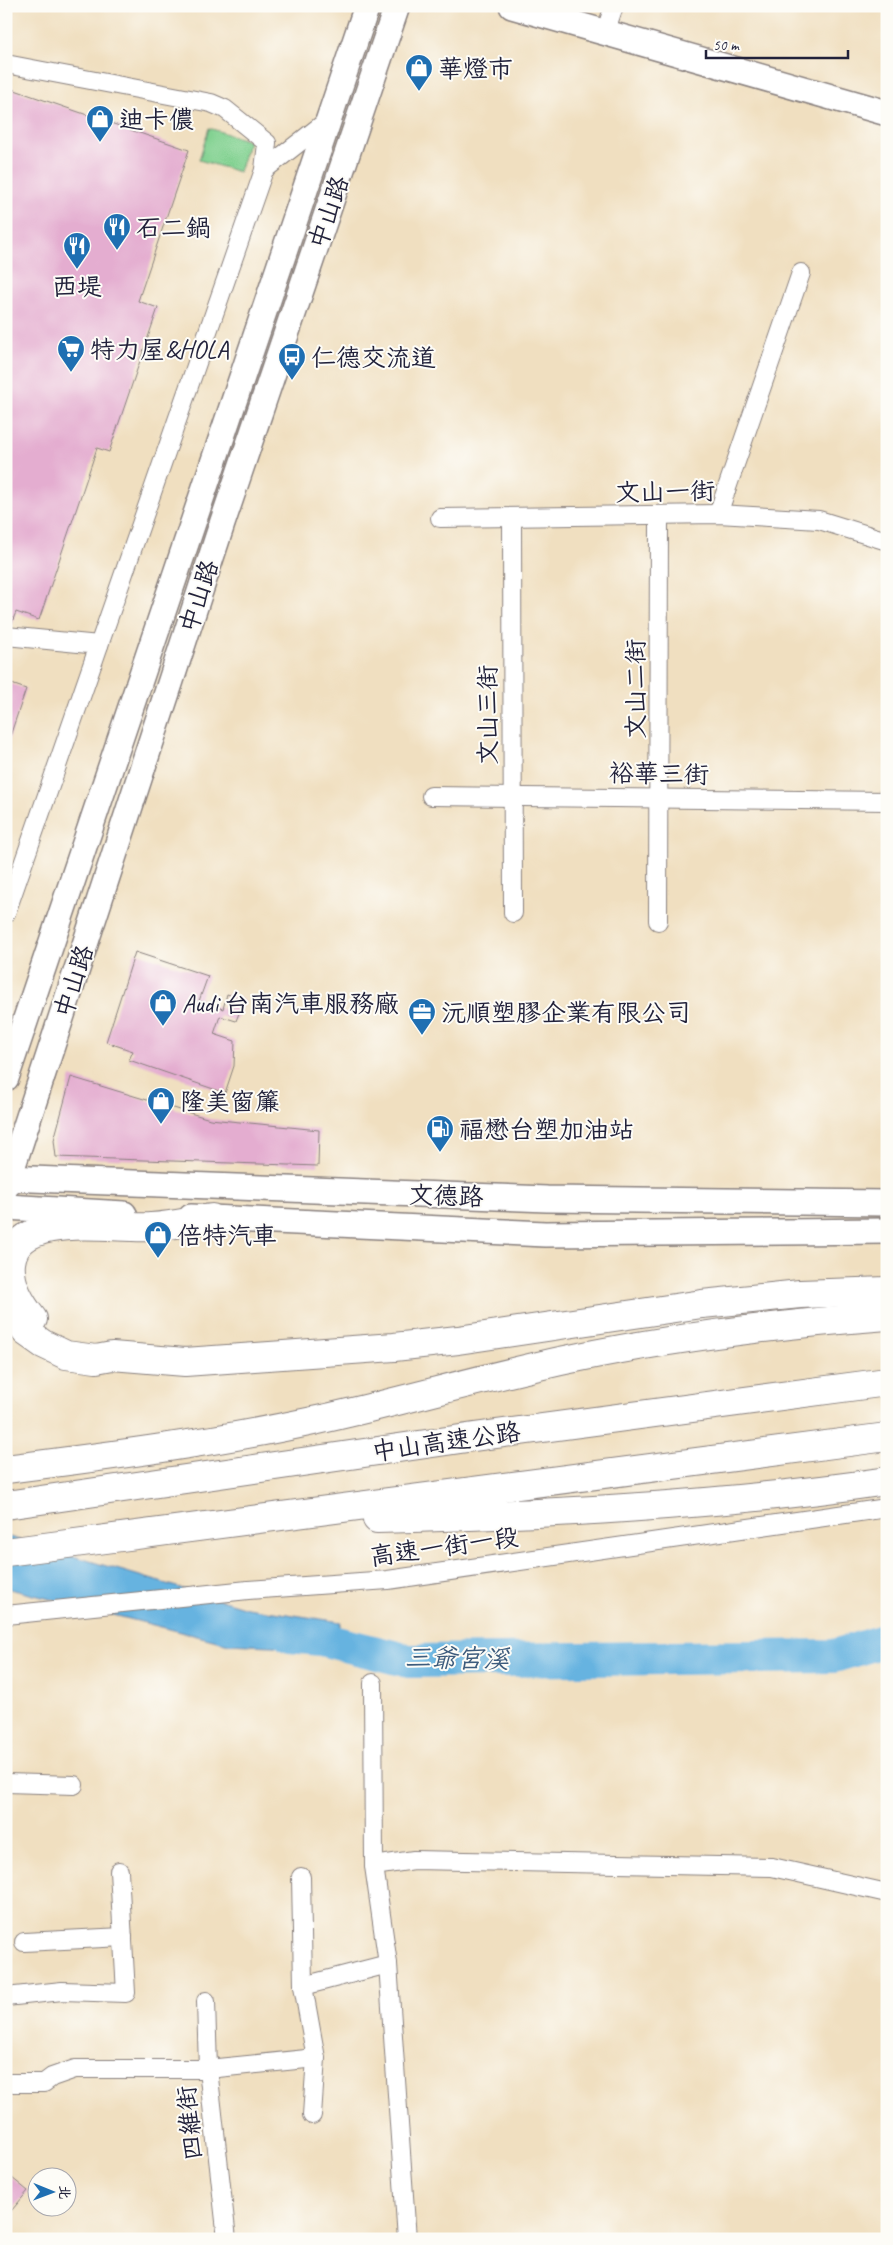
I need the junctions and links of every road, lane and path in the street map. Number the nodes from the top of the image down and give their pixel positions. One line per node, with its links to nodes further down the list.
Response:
1 (367, 6): 8 (main road, 中山路)
2 (398, 6): 26 (main road, 中山路)
3 (512, 6): 5 (main road)
4 (614, 6): 5 (street)
5 (606, 33): 7 (main road)
6 (6, 64): 9 (street)
7 (887, 113)
8 (331, 118): 9 (street); 25 (main road, 中山路)
9 (264, 170): 17 (street)
10 (801, 272): 11 (street)
11 (718, 514): 12 (street, 文山一街); 15 (street, 文山一街)
12 (659, 517): 14 (street, 文山一街); 20 (street, 文山二街)
13 (440, 518): 14 (street, 文山一街)
14 (512, 518): 19 (street, 文山三街)
15 (887, 541)
16 (6, 636): 17 (street)
17 (99, 644): 22 (street)
18 (431, 796): 19 (street, 裕華三街)
19 (512, 796): 20 (street, 裕華三街); 23 (street, 文山三街)
20 (660, 798): 21 (street, 裕華三街); 24 (street, 文山二街)
21 (887, 802)
22 (6, 913)
23 (513, 913)
24 (658, 921)
25 (6, 1078)
26 (7, 1180): 27 (main road, 文德路)
27 (887, 1203)
28 (6, 1207): 29 (main road, 文德路)
29 (212, 1218): 30 (main road, 文德路); 34 (highway)
30 (887, 1231)
31 (887, 1290): 34 (highway)
32 (6, 1304): 34 (highway)
33 (887, 1316): 37 (highway)
34 (112, 1356)
35 (887, 1382): 39 (highway, 中山高速公路)
36 (887, 1437): 41 (highway, 中山高速公路)
37 (6, 1469)
38 (887, 1481): 41 (highway)
39 (6, 1504)
40 (887, 1508): 43 (street, 高速一街一段)
41 (195, 1526): 42 (highway, 中山高速公路)
42 (6, 1552)
43 (6, 1615)
44 (373, 1683): 47 (street)
45 (6, 1783): 46 (street)
46 (74, 1785)
47 (374, 1866): 50 (street); 53 (street)
48 (119, 1871): 51 (street)
49 (301, 1877): 54 (street)
50 (887, 1893)
51 (123, 1937): 52 (street); 55 (street)
52 (24, 1942)
53 (388, 1964): 54 (street); 62 (street)
54 (303, 1986): 57 (street)
55 (6, 1997)
56 (206, 2001): 58 (street, 四維街)
57 (316, 2058): 58 (street); 60 (street)
58 (208, 2069): 59 (street); 61 (street, 四維街)
59 (6, 2083)
60 (312, 2115)
61 (227, 2239)
62 (406, 2239)

